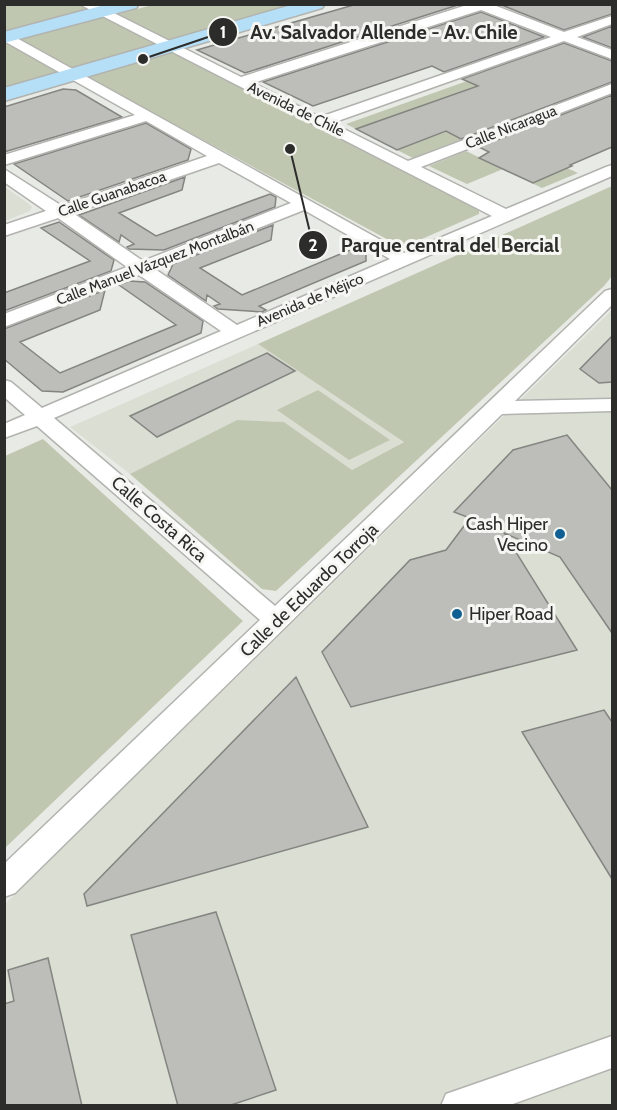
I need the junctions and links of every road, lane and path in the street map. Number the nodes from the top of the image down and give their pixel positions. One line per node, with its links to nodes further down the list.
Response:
1 (130, 4): 4 (street)
2 (316, 4): 8 (street)
3 (481, 5): 7 (street); 11 (street)
4 (93, 8): 6 (street); 8 (street, Avenida de Chile)
5 (612, 20): 7 (street)
6 (6, 37): 10 (street)
7 (564, 37): 9 (street); 15 (street)
8 (170, 47): 10 (street); 11 (street, Avenida de Chile)
9 (612, 55)
10 (74, 75): 13 (street); 14 (street)
11 (241, 82): 15 (street, Avenida de Chile)
12 (612, 88): 18 (street, Calle Nicaragua)
13 (4, 95)
14 (147, 116): 16 (street); 17 (street)
15 (322, 121): 18 (street, Avenida de Chile)
16 (220, 157): 21 (street); 22 (street, Calle Guanabacoa)
17 (4, 160)
18 (409, 166): 23 (street, Avenida de Chile)
19 (612, 170): 23 (street, Avenida de Méjico)
20 (4, 174): 22 (street)
21 (305, 204): 25 (street); 26 (street, Calle Manuel Vázquez Montalbán)
22 (61, 212): 24 (street, Calle Guanabacoa); 26 (street)
23 (506, 216): 25 (street, Avenida de Méjico)
24 (4, 231)
25 (404, 260): 29 (street, Avenida de Méjico)
26 (143, 268): 28 (street, Calle Manuel Vázquez Montalbán); 29 (street)
27 (612, 295): 32 (street, Calle de Eduardo Torroja)
28 (4, 321)
29 (236, 332): 33 (street, Avenida de Méjico)
30 (4, 386): 33 (street, Calle Costa Rica)
31 (612, 405): 32 (street)
32 (496, 408): 35 (street, Calle de Eduardo Torroja)
33 (40, 417): 34 (street, Avenida de Méjico); 35 (street, Calle Costa Rica)
34 (4, 432)
35 (278, 621): 36 (street, Calle de Eduardo Torroja)
36 (4, 884)
37 (612, 1052): 38 (street)
38 (458, 1106)

